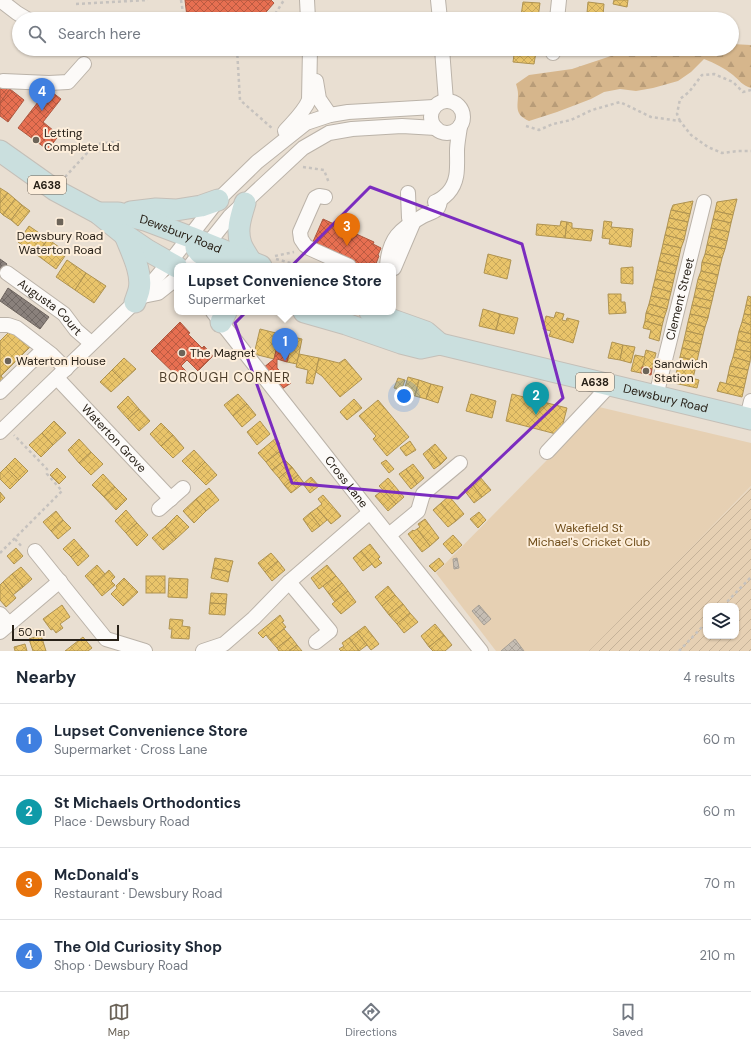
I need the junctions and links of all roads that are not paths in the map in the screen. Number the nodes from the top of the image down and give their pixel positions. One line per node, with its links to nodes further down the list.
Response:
1 (0, 0): 5 (street)
2 (307, 0): 6 (street)
3 (438, 0): 7 (street)
4 (559, 0): 8 (street)
5 (16, 12)
6 (308, 12)
7 (439, 12)
8 (558, 12)
9 (310, 56): 20 (street)
10 (311, 56): 15 (street)
11 (442, 56): 14 (street)
12 (84, 64): 13 (street)
13 (1, 82)
14 (440, 104): 15 (street); 16 (street); 17 (street)
15 (330, 114): 20 (street)
16 (460, 126): 17 (street); 18 (street)
17 (437, 130): 18 (street); 25 (street)
18 (457, 150): 28 (street)
19 (0, 151): 26 (highway, Dewsbury Road / A638)
20 (257, 162): 23 (street)
21 (327, 191): 33 (street)
22 (408, 193): 28 (street)
23 (218, 200): 27 (highway); 30 (street)
24 (704, 202): 49 (street, Clement Street)
25 (245, 203): 30 (street); 31 (highway)
26 (98, 213): 27 (highway, Dewsbury Road / A638); 29 (highway, Dewsbury Road / A638)
27 (118, 213): 30 (highway, Dewsbury Road / A638)
28 (412, 220): 34 (street); 35 (street)
29 (125, 235): 30 (highway, Dewsbury Road / A638); 38 (highway)
30 (186, 258): 31 (highway, Dewsbury Road / A638); 32 (highway)
31 (261, 262)
32 (208, 263)
33 (342, 263)
34 (387, 263)
35 (396, 263)
36 (174, 267): 38 (street)
37 (7, 274): 43 (street, Augusta Court)
38 (139, 299): 43 (street)
39 (220, 315): 57 (street, Cross Lane)
40 (314, 315): 44 (highway, Dewsbury Road / A638)
41 (378, 315): 44 (highway, Dewsbury Road / A638)
42 (0, 325): 45 (street, Waterton Grove)
43 (91, 343): 46 (street)
44 (440, 344): 47 (highway, Dewsbury Road / A638)
45 (44, 349): 46 (street, Waterton Grove); 48 (street)
46 (61, 373): 51 (street); 55 (street, Waterton Grove)
47 (610, 385): 49 (highway, Dewsbury Road / A638); 52 (street)
48 (0, 392)
49 (656, 396): 50 (highway, Dewsbury Road / A638)
50 (750, 413)
51 (3, 429)
52 (548, 452)
53 (460, 464): 58 (street)
54 (183, 488): 55 (street)
55 (171, 499): 56 (street)
56 (159, 509)
57 (370, 512): 58 (street, Cross Lane); 61 (street)
58 (389, 536): 67 (street, Cross Lane)
59 (35, 552): 60 (street)
60 (60, 581): 62 (street); 65 (street)
61 (289, 582): 63 (street); 64 (street)
62 (3, 623)
63 (316, 642)
64 (228, 647): 66 (street)
65 (145, 651)
66 (203, 651)
67 (481, 651)

